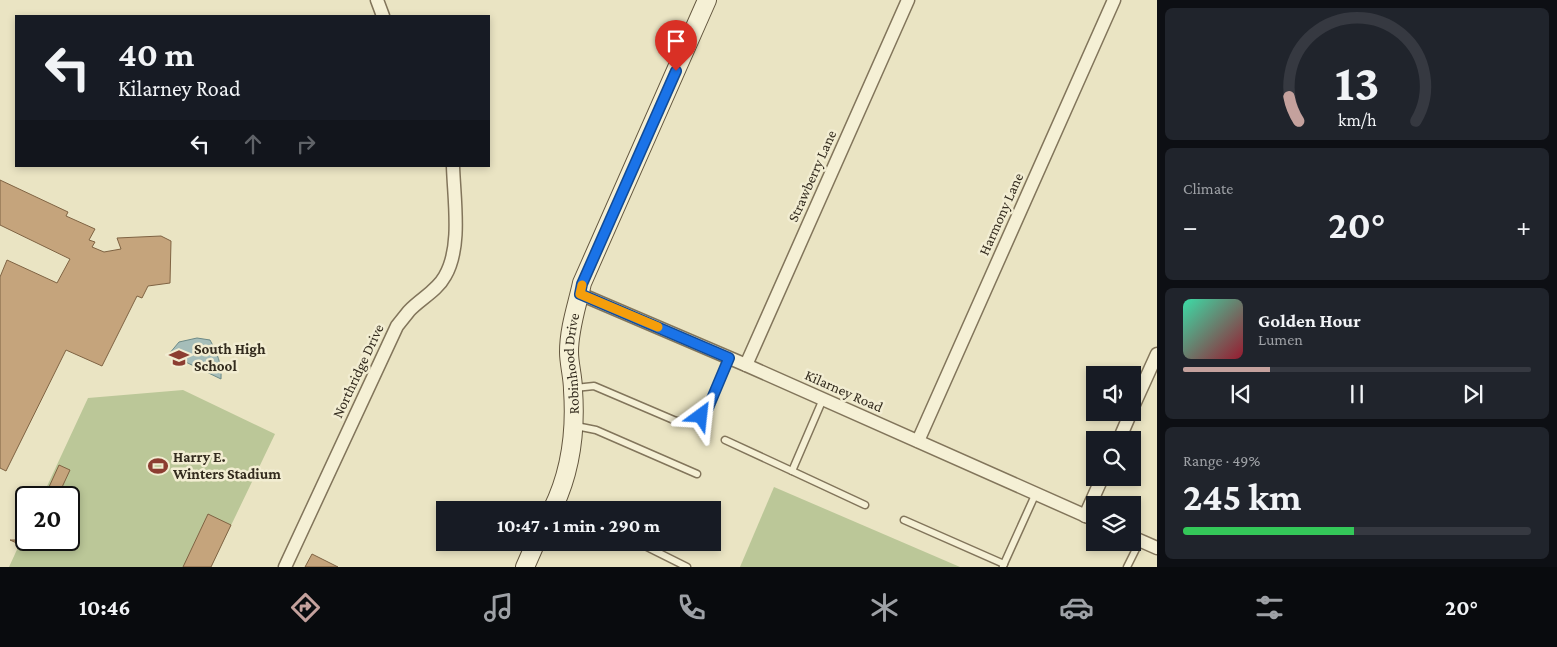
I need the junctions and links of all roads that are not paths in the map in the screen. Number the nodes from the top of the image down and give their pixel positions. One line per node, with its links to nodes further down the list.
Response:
1 (377, 0): 5 (street)
2 (707, 0): 7 (street, Robinhood Drive)
3 (908, 0): 10 (street, Strawberry Lane)
4 (1114, 0): 16 (street, Harmony Lane)
5 (383, 15)
6 (453, 167): 30 (street, Northridge Drive)
7 (580, 294): 9 (street, Kilarney Road); 11 (street, Robinhood Drive)
8 (1157, 354): 12 (street)
9 (729, 358): 10 (street, Kilarney Road); 11 (lane)
10 (746, 365): 13 (street, Kilarney Road)
11 (573, 388): 14 (street, Robinhood Drive)
12 (1141, 390)
13 (823, 399): 16 (street, Kilarney Road); 17 (lane)
14 (574, 426): 18 (lane); 20 (street, Robinhood Drive)
15 (725, 440): 17 (lane)
16 (918, 441): 19 (street, Kilarney Road)
17 (792, 471): 21 (lane)
18 (697, 474)
19 (1036, 493): 22 (street, Kilarney Road); 29 (lane)
20 (561, 501)
21 (865, 504)
22 (1086, 516)
23 (904, 520): 29 (lane)
24 (1141, 541): 25 (street)
25 (1157, 548)
26 (532, 551): 31 (street)
27 (655, 551): 32 (lane)
28 (1132, 551): 33 (lane)
29 (1003, 565)
30 (285, 567)
31 (525, 567)
32 (688, 567)
33 (1127, 567)

